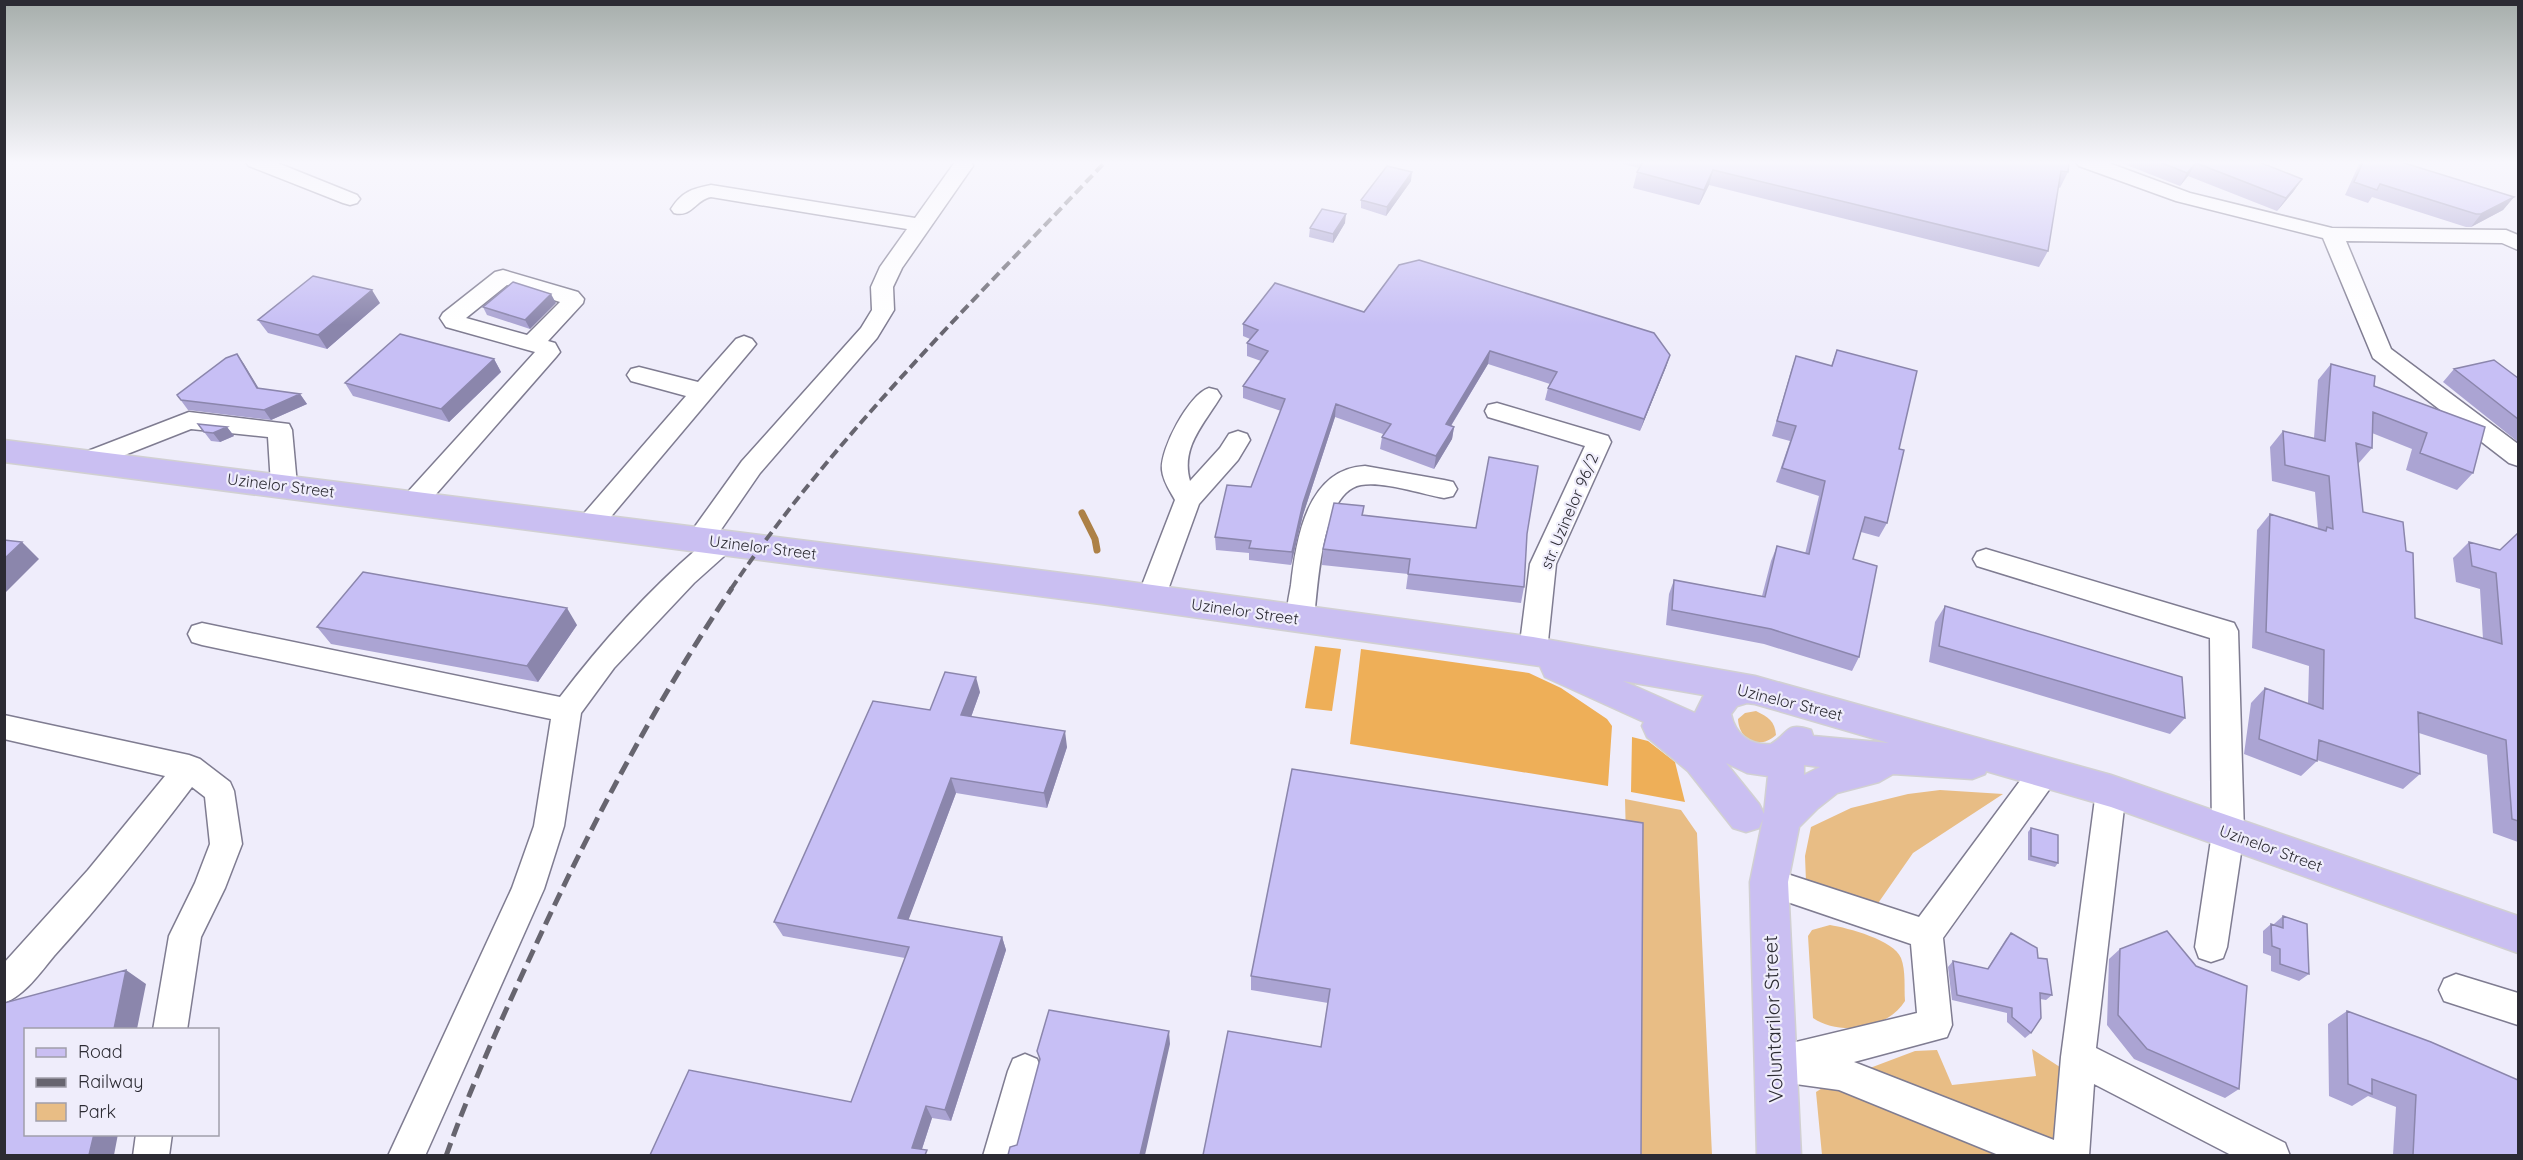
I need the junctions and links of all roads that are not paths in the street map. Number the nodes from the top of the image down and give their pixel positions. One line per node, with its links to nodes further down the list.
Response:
1 (866, 216): 4 (street)
2 (927, 216): 4 (street)
3 (2260, 216): 5 (street)
4 (921, 225): 22 (street)
5 (2332, 234): 6 (street); 15 (street)
6 (2518, 243)
7 (531, 344): 7 (street); 20 (street)
8 (744, 344): 10 (street)
9 (639, 375): 10 (street)
10 (703, 393): 21 (street)
11 (1209, 396): 19 (street)
12 (1497, 411): 27 (street, str. Uzinelor 96/2)
13 (1238, 440): 19 (street)
14 (4, 452): 16 (main road, Uzinelor Street)
15 (2518, 457)
16 (84, 462): 17 (main road, Uzinelor Street); 17 (street)
17 (284, 485): 20 (main road, Uzinelor Street)
18 (1444, 489): 25 (street)
19 (1188, 500): 24 (street)
20 (414, 502): 21 (main road, Uzinelor Street)
21 (590, 525): 22 (main road, Uzinelor Street)
22 (712, 540): 24 (main road, Uzinelor Street); 30 (street)
23 (1986, 559): 39 (street)
24 (1152, 598): 25 (main road, Uzinelor Street)
25 (1300, 618): 27 (main road, Uzinelor Street)
26 (202, 634): 30 (street)
27 (1526, 651): 28 (main road, Uzinelor Street); 29 (main road, Uzinelor Street)
28 (1760, 693): 32 (main road); 33 (main road); 35 (main road, Uzinelor Street)
29 (1623, 698): 32 (main road, Uzinelor Street); 38 (main road)
30 (567, 710): 53 (street)
31 (4, 727): 36 (street)
32 (1728, 746): 33 (main road); 38 (main road, Voluntarilor Street)
33 (1790, 752): 34 (main road, Uzinelor Street); 38 (main road, Voluntarilor Street)
34 (1924, 762): 35 (main road, Uzinelor Street); 38 (main road)
35 (2033, 767): 37 (main road, Uzinelor Street); 41 (street)
36 (189, 768): 44 (street); 47 (street)
37 (2111, 791): 39 (main road, Uzinelor Street); 48 (street)
38 (1764, 818): 40 (main road, Voluntarilor Street)
39 (2228, 832): 42 (main road, Uzinelor Street); 43 (street)
40 (1769, 882): 41 (street); 49 (main road, Voluntarilor Street)
41 (1926, 934): 49 (street)
42 (2518, 935)
43 (2211, 947)
44 (4, 987)
45 (2456, 990): 46 (street)
46 (2518, 1009)
47 (170, 1028)
48 (2078, 1057): 57 (street); 58 (street)
49 (1774, 1064): 55 (main road, Voluntarilor Street); 56 (street)
50 (1025, 1071): 54 (street)
51 (154, 1136): 52 (street)
52 (151, 1155)
53 (406, 1155)
54 (1001, 1155)
55 (1779, 1155)
56 (2048, 1155)
57 (2071, 1155)
58 (2272, 1155)

